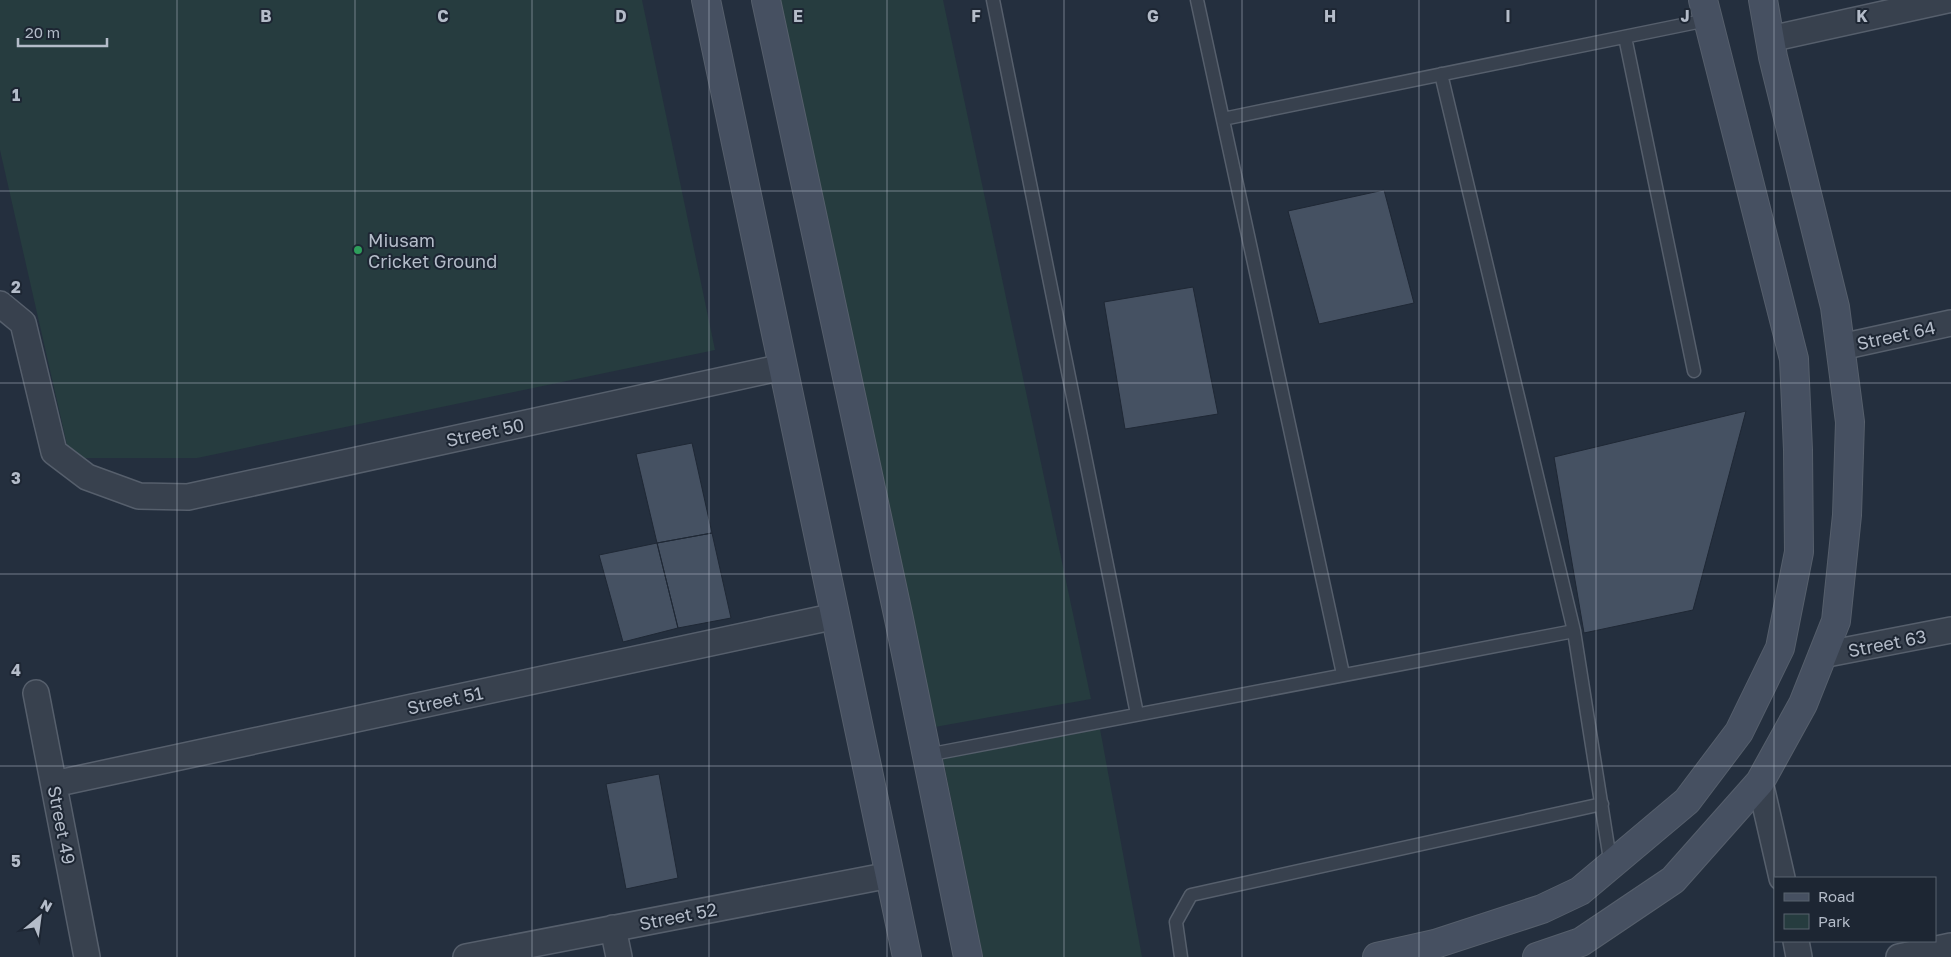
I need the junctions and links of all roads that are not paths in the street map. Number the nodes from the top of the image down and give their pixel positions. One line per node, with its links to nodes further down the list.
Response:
1 (706, 0): 15 (street)
2 (766, 0): 24 (street)
3 (992, 0): 23 (lane)
4 (1197, 0): 11 (lane)
5 (1763, 0): 9 (street)
6 (1947, 0): 9 (street)
7 (1704, 10): 8 (lane); 28 (street)
8 (1626, 37): 10 (lane); 16 (lane)
9 (1770, 39): 14 (street)
10 (1441, 74): 11 (lane); 19 (lane)
11 (1223, 119): 21 (lane)
12 (0, 304): 15 (street, Street 50)
13 (1951, 323): 14 (street, Street 64)
14 (1841, 347): 20 (street)
15 (783, 367): 17 (street)
16 (1694, 371)
17 (836, 616): 26 (street, Street 51); 29 (street)
18 (1951, 630): 20 (street, Street 63)
19 (1574, 631): 21 (lane); 27 (lane)
20 (1822, 655): 25 (street)
21 (1343, 674): 23 (lane)
22 (36, 693): 26 (street, Street 49)
23 (1137, 714): 24 (lane)
24 (927, 755): 38 (street)
25 (1760, 782): 30 (street); 41 (street)
26 (54, 784): 34 (street, Street 49)
27 (1602, 804): 28 (lane); 39 (lane)
28 (1612, 866): 40 (street)
29 (890, 875): 31 (street, Street 52); 37 (street)
30 (1782, 877)
31 (614, 928): 35 (street, Street 52); 36 (street)
32 (1796, 942): 42 (street)
33 (1951, 946): 43 (street)
34 (87, 957)
35 (466, 957)
36 (620, 957)
37 (907, 957)
38 (968, 957)
39 (1181, 957)
40 (1377, 957)
41 (1537, 957)
42 (1799, 957)
43 (1899, 957)

